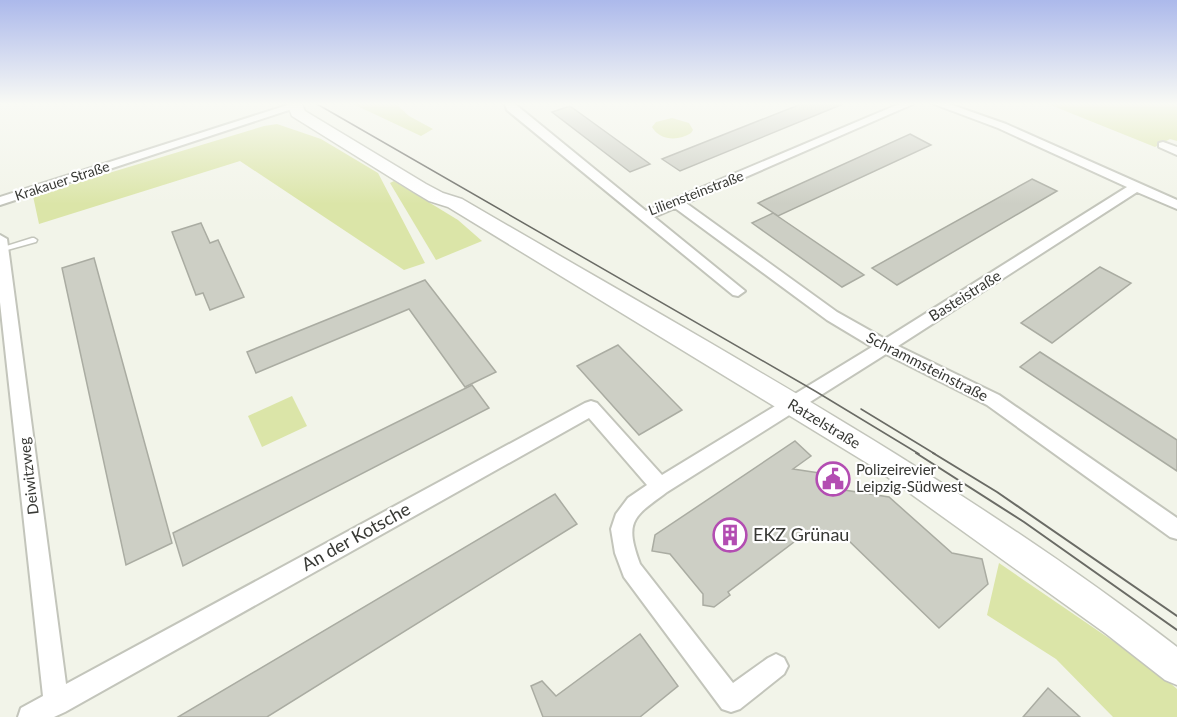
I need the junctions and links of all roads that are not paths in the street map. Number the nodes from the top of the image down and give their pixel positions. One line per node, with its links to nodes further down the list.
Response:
1 (195, 137): 9 (street, Krakauer Straße)
2 (338, 137): 17 (main road, Ratzelstraße)
3 (548, 137): 12 (street, Liliensteinstraße)
4 (830, 137): 10 (street, Liliensteinstraße)
5 (1027, 137): 8 (street)
6 (1163, 145): 7 (street)
7 (1177, 151)
8 (1136, 187): 11 (street); 16 (street, Basteistraße)
9 (0, 201)
10 (677, 203): 12 (street, Liliensteinstraße); 16 (street, Schrammsteinstraße)
11 (1177, 205)
12 (645, 216): 15 (street)
13 (34, 240): 14 (lane, Deiwitzweg)
14 (0, 246): 22 (street, Deiwitzweg)
15 (738, 291)
16 (884, 346): 17 (street, Basteistraße); 19 (street, Schrammsteinstraße)
17 (793, 405): 18 (street); 21 (main road, Ratzelstraße)
18 (660, 486): 20 (street); 22 (street, An der Kotsche)
19 (1177, 530)
20 (776, 666)
21 (1177, 668)
22 (56, 703): 23 (street, An der Kotsche)
23 (30, 717)

